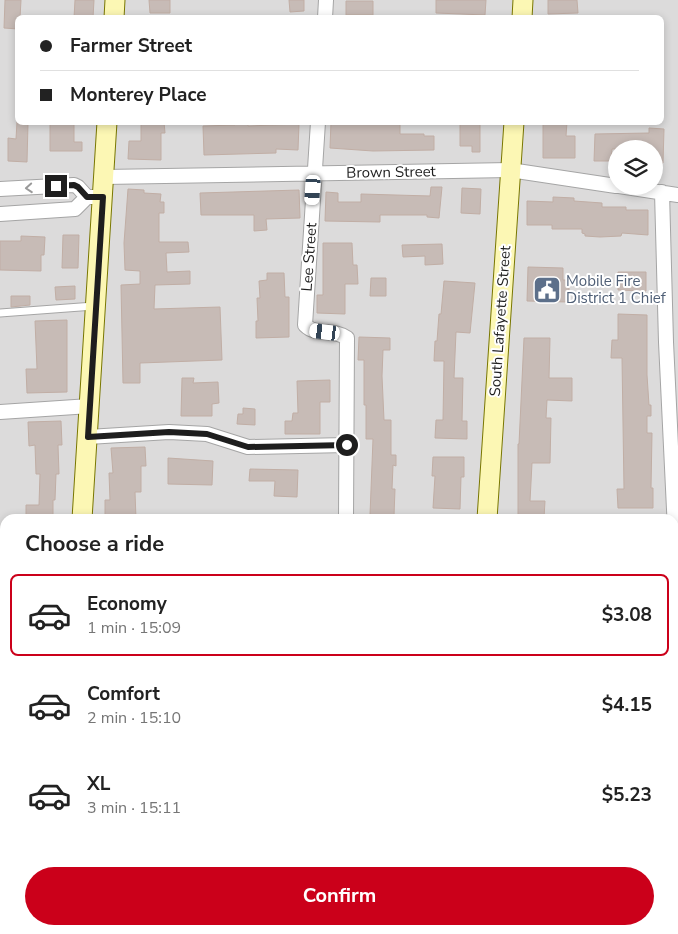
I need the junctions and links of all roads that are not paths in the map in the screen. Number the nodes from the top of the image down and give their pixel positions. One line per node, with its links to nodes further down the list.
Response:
1 (115, 0): 4 (street)
2 (326, 0): 5 (street)
3 (523, 0): 6 (street)
4 (114, 15)
5 (325, 15)
6 (522, 15)
7 (107, 125): 12 (street)
8 (318, 125): 11 (street, Lee Street)
9 (514, 125): 10 (street, South Lafayette Street)
10 (510, 170): 11 (street, Brown Street); 13 (street, Brown Street); 28 (street, South Lafayette Street)
11 (314, 172): 12 (street, Brown Street); 25 (street, Lee Street)
12 (104, 177): 18 (street)
13 (608, 185)
14 (0, 189): 18 (street, one-way to 14)
15 (663, 192): 17 (street, Brown Street)
16 (662, 195): 29 (street)
17 (678, 195)
18 (95, 197): 19 (street); 20 (street)
19 (0, 214)
20 (96, 306): 21 (lane); 22 (street)
21 (0, 313)
22 (90, 406): 23 (street); 24 (street)
23 (0, 412)
24 (88, 437): 25 (street); 26 (street)
25 (347, 445): 27 (street)
26 (82, 514)
27 (346, 514)
28 (486, 514)
29 (674, 514)

